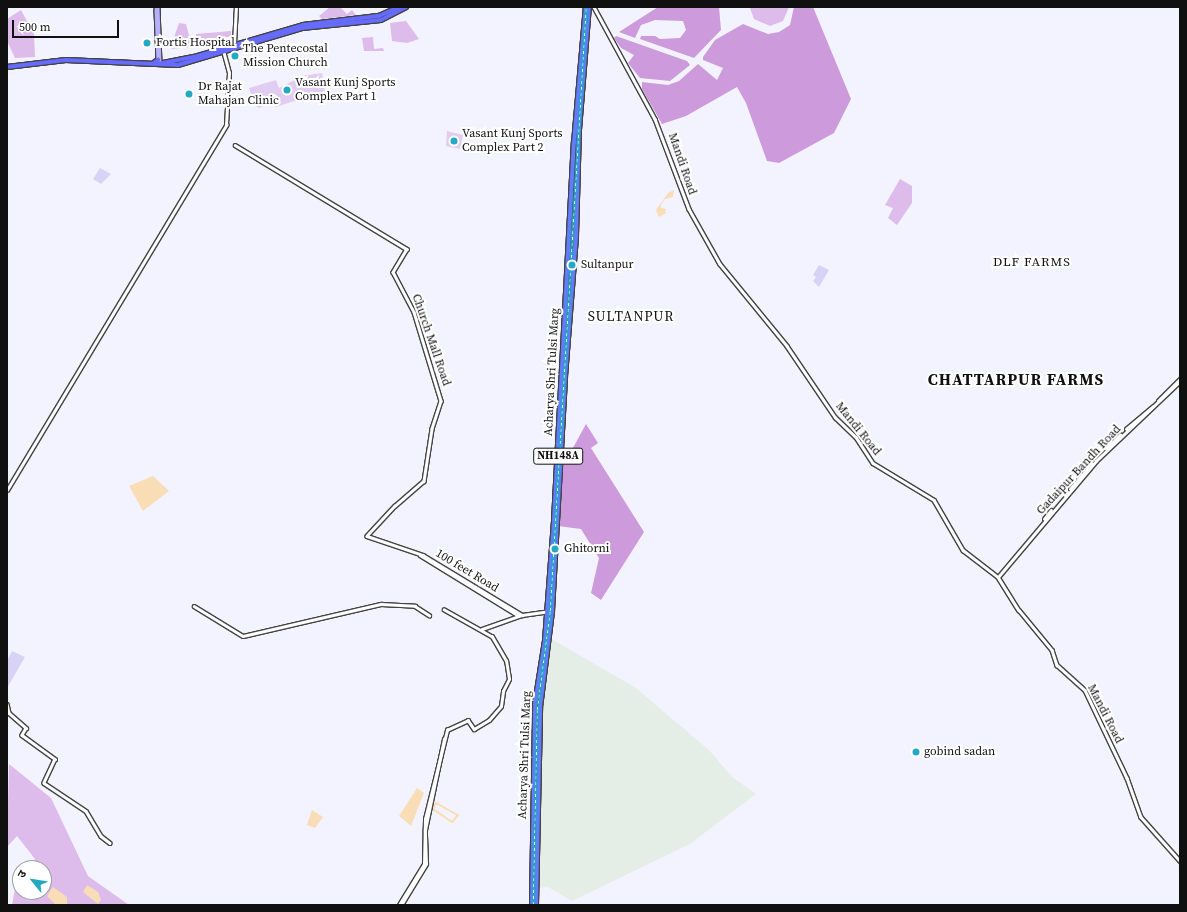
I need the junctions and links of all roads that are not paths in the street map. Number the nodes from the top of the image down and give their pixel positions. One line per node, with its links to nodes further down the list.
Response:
1 (157, 7): 10 (main road)
2 (236, 7): 8 (street)
3 (399, 7): 8 (main road)
4 (406, 7): 9 (main road)
5 (586, 7): 12 (highway, Acharya Shri Tulsi Marg / NH148A)
6 (590, 7): 12 (highway, Acharya Shri Tulsi Marg / NH148A)
7 (594, 7): 20 (street, Mandi Road)
8 (234, 44): 9 (main road)
9 (223, 49): 10 (main road); 18 (street)
10 (159, 64): 11 (main road)
11 (7, 66)
12 (577, 129): 14 (highway, Acharya Shri Tulsi Marg / NH148A); 15 (highway, Acharya Shri Tulsi Marg / NH148A)
13 (235, 145): 19 (street, Church Mall Road)
14 (567, 285): 15 (highway); 16 (highway, Acharya Shri Tulsi Marg / NH148A)
15 (571, 285): 16 (highway, Acharya Shri Tulsi Marg / NH148A)
16 (563, 378): 23 (highway, Acharya Shri Tulsi Marg / NH148A)
17 (1180, 380): 20 (street, Gadaipur Bandh Road)
18 (7, 490)
19 (420, 555): 25 (street, 100 feet Road)
20 (998, 577): 31 (street, Mandi Road)
21 (194, 606): 24 (street)
22 (444, 610): 32 (street)
23 (550, 611): 25 (street); 28 (highway, Acharya Shri Tulsi Marg / NH148A); 29 (highway, Acharya Shri Tulsi Marg / NH148A)
24 (429, 614)
25 (520, 615): 26 (street)
26 (482, 628)
27 (7, 704): 30 (street)
28 (533, 789): 29 (highway); 33 (highway, Acharya Shri Tulsi Marg / NH148A)
29 (539, 789): 34 (highway, Acharya Shri Tulsi Marg / NH148A)
30 (110, 843)
31 (1180, 860)
32 (400, 905)
33 (532, 905)
34 (536, 905)

